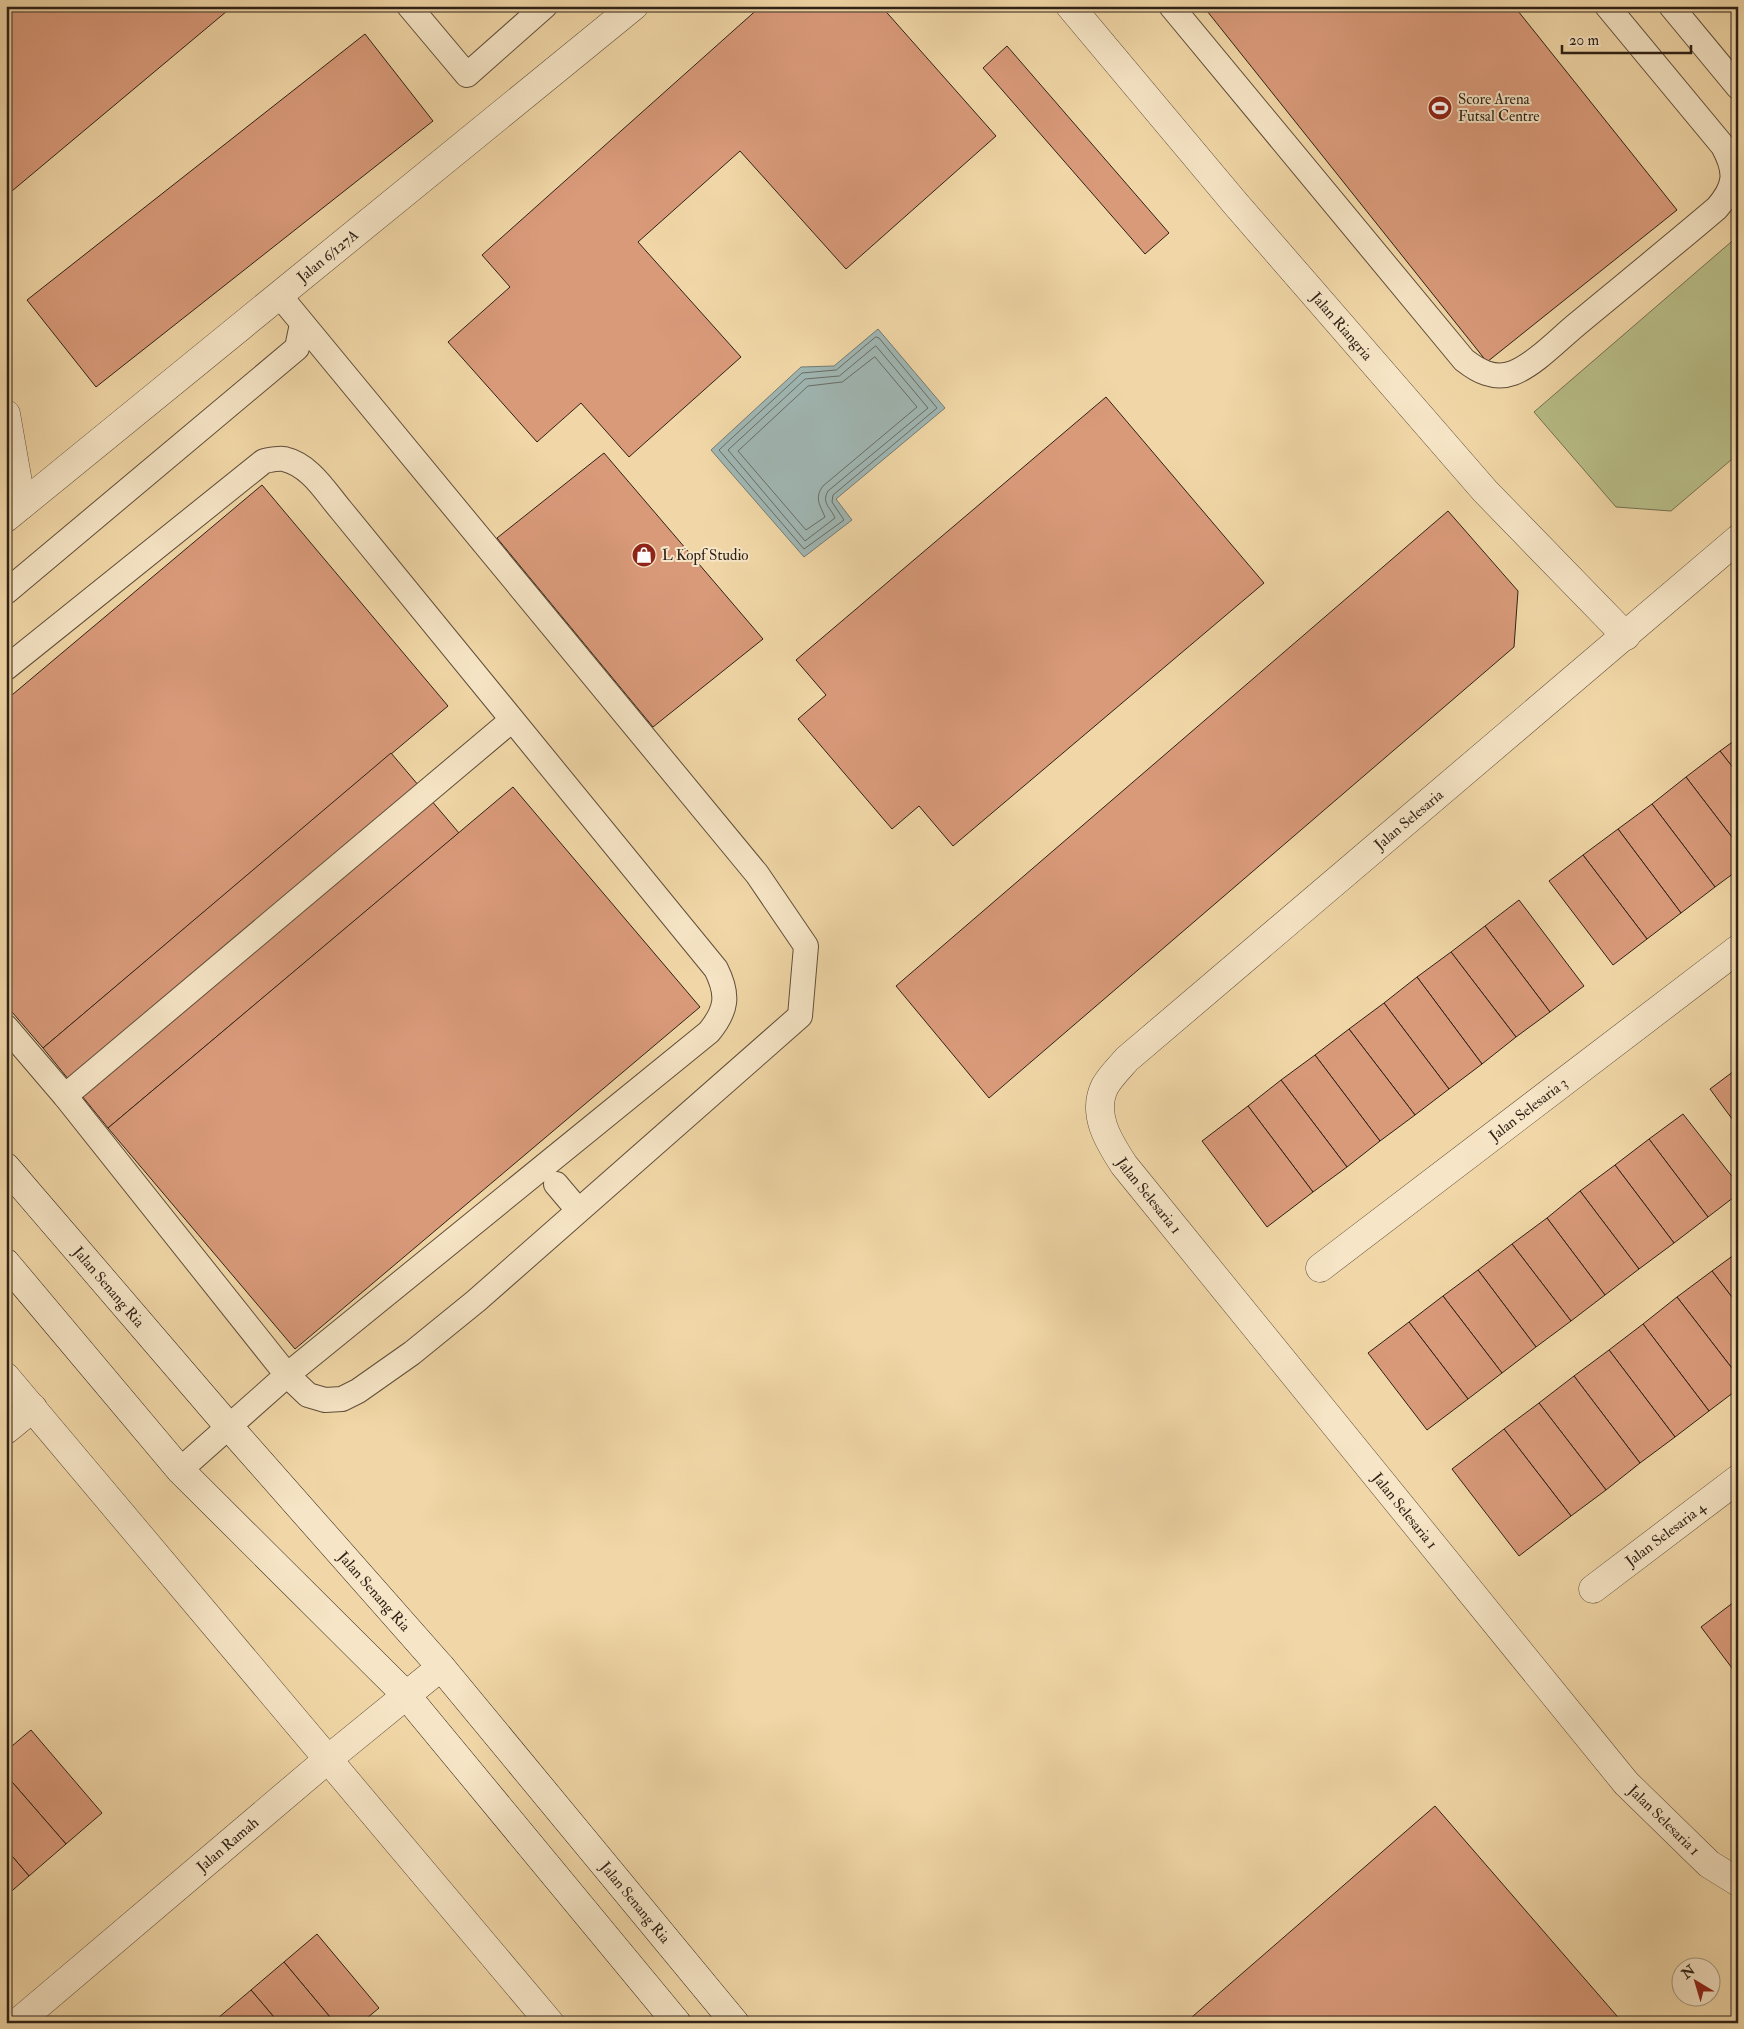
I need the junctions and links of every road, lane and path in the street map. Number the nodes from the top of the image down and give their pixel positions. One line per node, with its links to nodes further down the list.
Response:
1 (409, 6): 2 (lane)
2 (545, 6)
3 (634, 6): 9 (street, Jalan 6/127A)
4 (1070, 6): 15 (street, Jalan Riangria)
5 (1171, 6): 6 (lane)
6 (1608, 6)
7 (1670, 6): 8 (lane)
8 (1738, 87)
9 (280, 296): 10 (lane); 12 (street, Jalan 6/127A)
10 (302, 324): 14 (lane); 24 (lane)
11 (6, 414): 12 (street, Jalan 6/127A)
12 (14, 512)
13 (1738, 539): 15 (street, Jalan Selesaria)
14 (6, 592)
15 (1626, 636): 21 (street, Jalan Selesaria)
16 (6, 668): 17 (lane)
17 (512, 720): 20 (lane); 27 (lane)
18 (1738, 949): 26 (street, Jalan Selesaria 3)
19 (6, 1027): 20 (lane)
20 (65, 1096): 27 (lane)
21 (1099, 1114): 38 (street, Jalan Selesaria 1)
22 (6, 1167): 30 (street, Jalan Senang Ria)
23 (556, 1184): 24 (lane)
24 (578, 1210): 27 (lane)
25 (6, 1263): 32 (street)
26 (1320, 1268)
27 (287, 1375): 30 (lane)
28 (6, 1377): 29 (street)
29 (33, 1408): 31 (street); 37 (street)
30 (230, 1428): 32 (lane); 35 (street, Jalan Senang Ria)
31 (6, 1430)
32 (180, 1470): 36 (street)
33 (1738, 1479): 34 (street, Jalan Selesaria 4)
34 (1593, 1589)
35 (440, 1667): 36 (street, Jalan Ramah); 42 (street, Jalan Senang Ria)
36 (406, 1695): 37 (street, Jalan Ramah); 41 (street)
37 (327, 1760): 39 (street, Jalan Ramah); 40 (street)
38 (1738, 1882)
39 (17, 2023)
40 (550, 2023)
41 (677, 2023)
42 (735, 2023)

